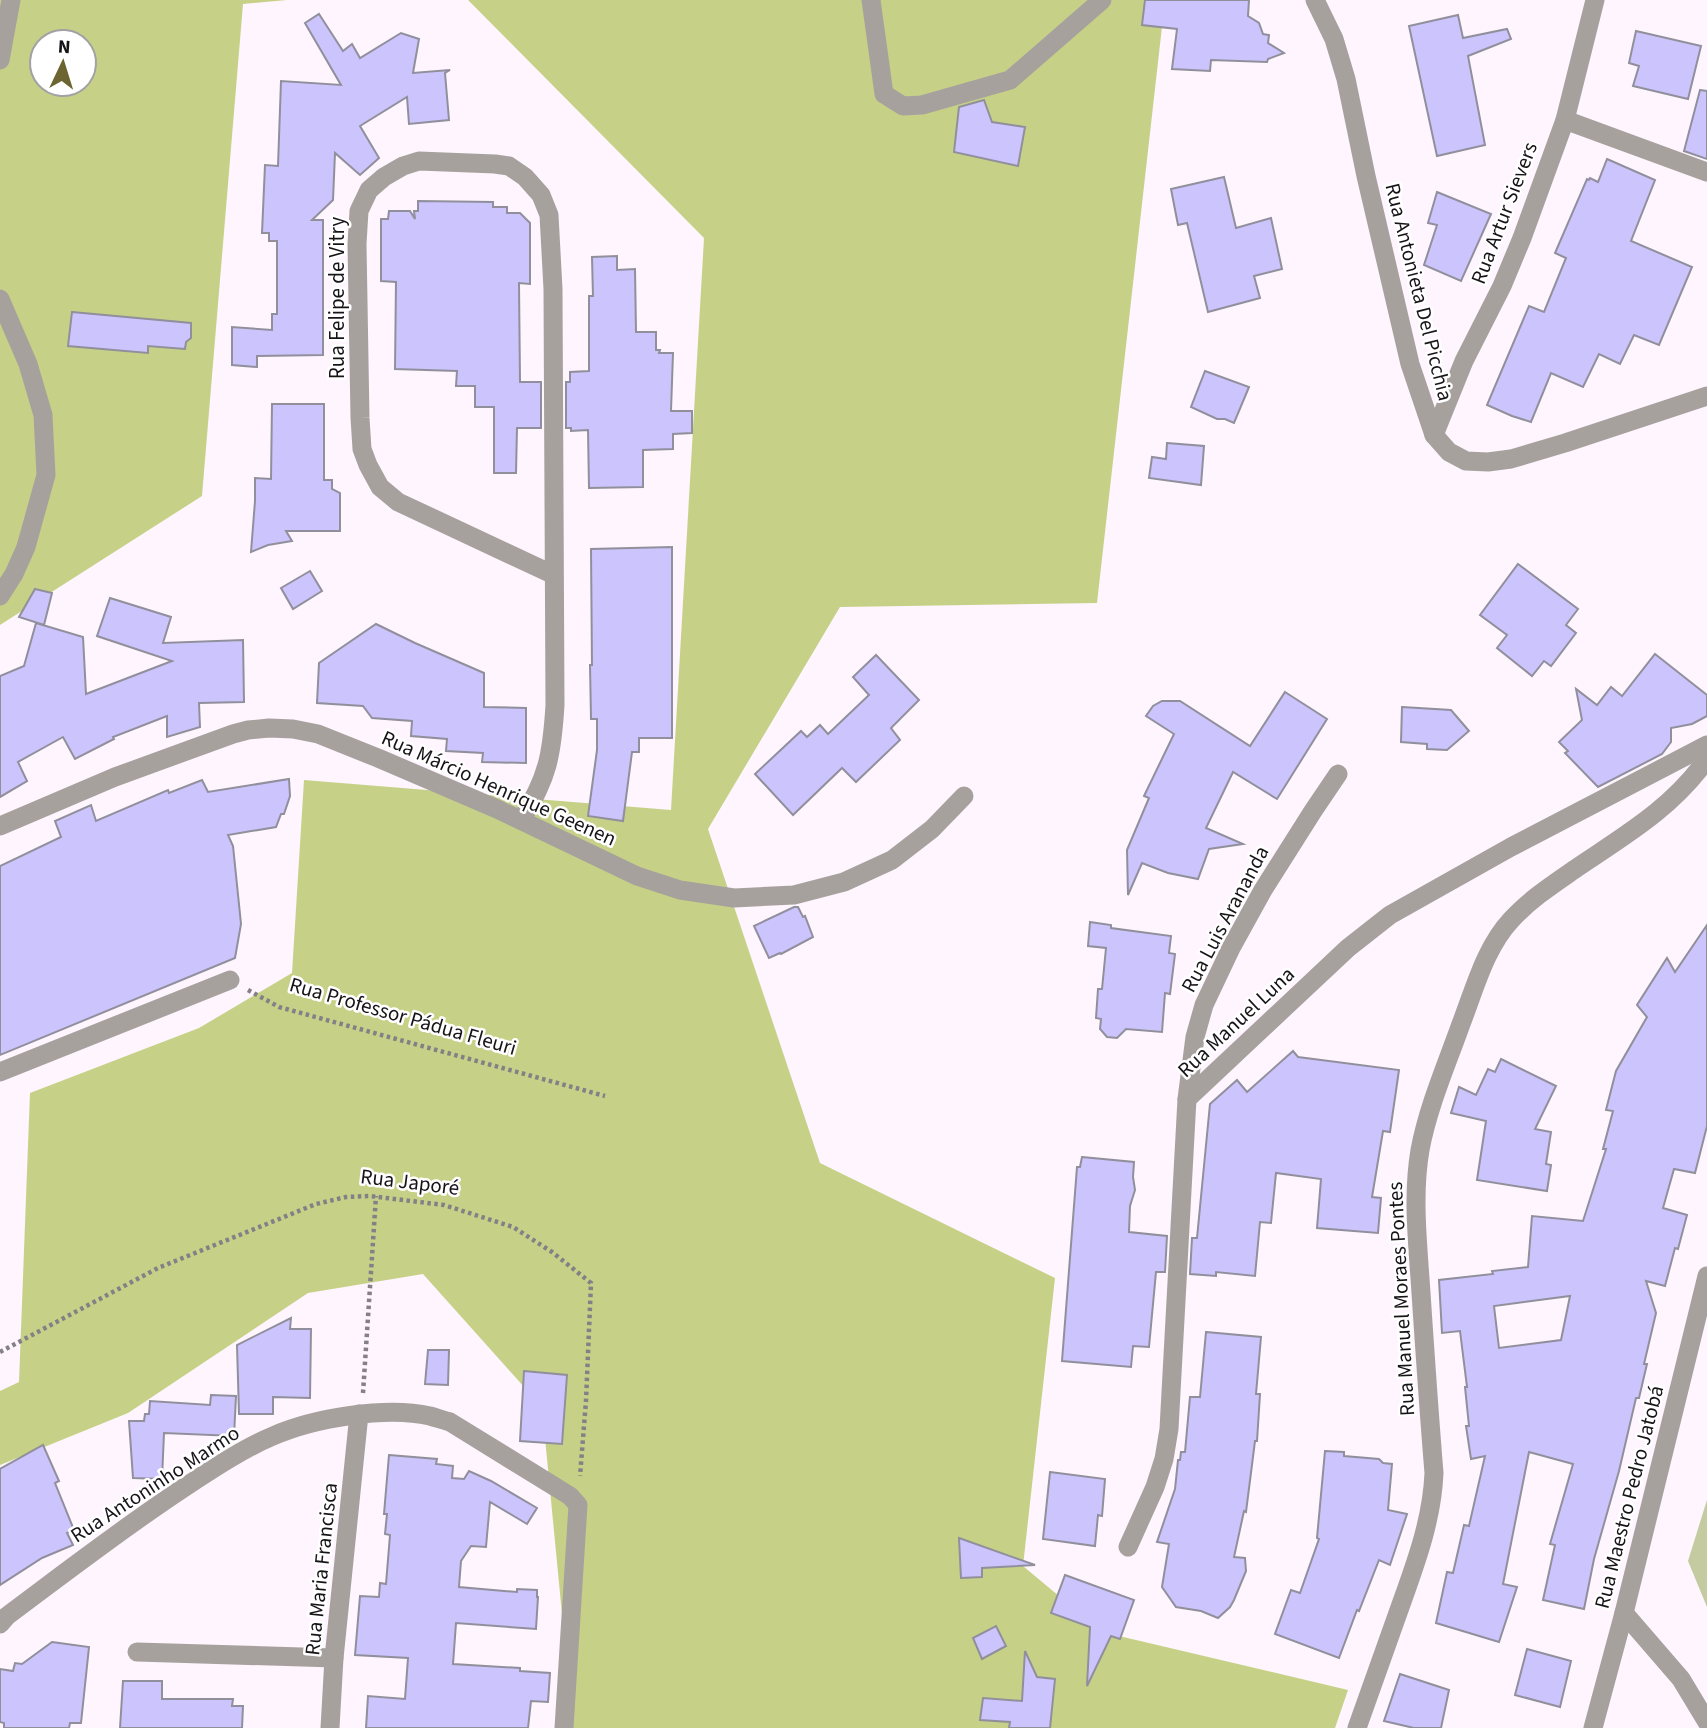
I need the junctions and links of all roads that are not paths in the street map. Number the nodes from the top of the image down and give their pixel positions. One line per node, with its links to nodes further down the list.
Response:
1 (11, 0): 6 (street)
2 (871, 0): 3 (street)
3 (1102, 0)
4 (1315, 0): 11 (street, Rua Antonieta Del Picchia)
5 (1595, 0): 7 (street, Rua Artur Sievers)
6 (0, 60)
7 (1564, 120): 8 (street); 11 (street, Rua Artur Sievers)
8 (1707, 172)
9 (0, 299): 13 (street)
10 (1707, 396): 11 (street, Rua Antonieta Del Picchia)
11 (1434, 435)
12 (554, 575): 12 (street, Rua Felipe de Vitry); 18 (street, Rua Felipe de Vitry)
13 (0, 596)
14 (1707, 745): 22 (street, Rua Manuel Luna)
15 (1707, 759): 33 (street, Rua Manuel Moraes Pontes)
16 (1338, 774): 22 (street, Rua Luis Arananda)
17 (964, 796): 18 (street, Rua Márcio Henrique Geenen)
18 (521, 820): 19 (street, Rua Márcio Henrique Geenen)
19 (0, 826)
20 (230, 980): 21 (street)
21 (0, 1072)
22 (1187, 1099): 25 (street, Rua Manuel Luna)
23 (1707, 1276): 26 (street, Rua Maestro Pedro Jatobá)
24 (359, 1414): 27 (street, Rua Antoninho Marmo); 29 (street, Rua Maria Francisca); 32 (street, Rua Antoninho Marmo)
25 (1128, 1547)
26 (1624, 1613): 30 (street); 34 (street, Rua Maestro Pedro Jatobá)
27 (0, 1624)
28 (137, 1652): 29 (street)
29 (334, 1658): 31 (street, Rua Maria Francisca)
30 (1707, 1722)
31 (330, 1728)
32 (564, 1728)
33 (1357, 1728)
34 (1593, 1728)

